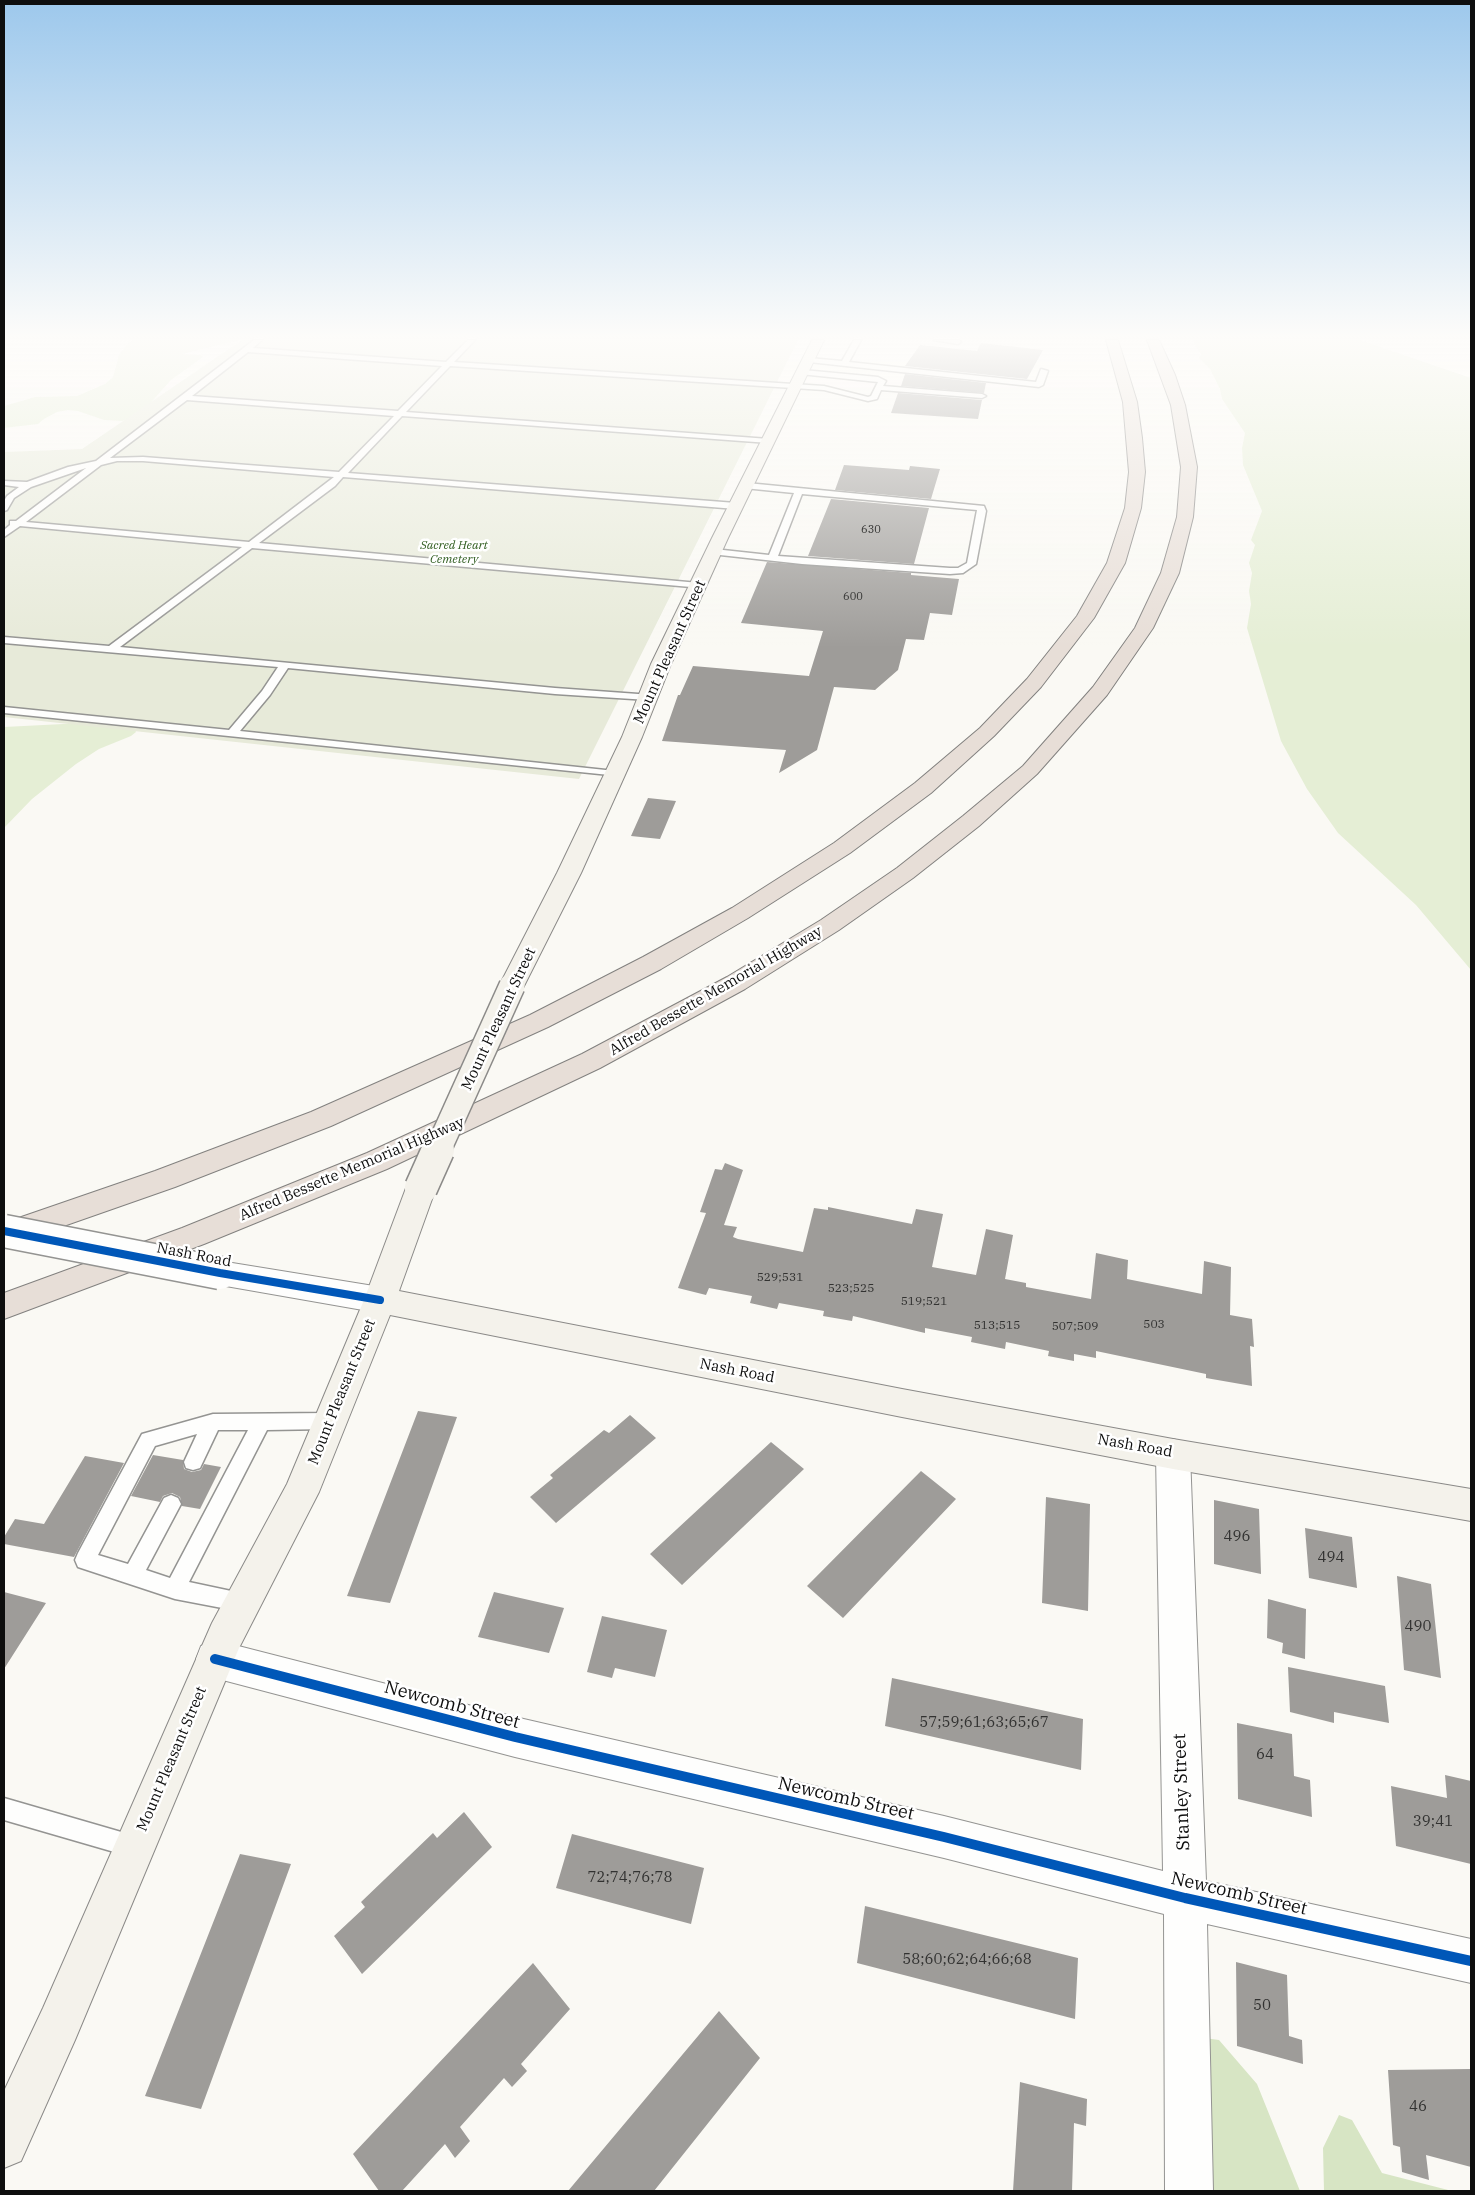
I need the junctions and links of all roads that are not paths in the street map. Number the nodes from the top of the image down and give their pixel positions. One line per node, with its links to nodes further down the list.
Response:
1 (125, 442): 6 (lane)
2 (373, 442): 7 (lane)
3 (768, 442): 10 (main road, Mount Pleasant Street)
4 (1135, 442): 29 (highway)
5 (1185, 442): 31 (highway, Alfred Bessette Memorial Highway)
6 (99, 462): 7 (lane); 9 (lane); 15 (lane)
7 (341, 475): 12 (lane); 17 (lane)
8 (4, 483): 9 (lane)
9 (28, 484): 13 (lane)
10 (747, 486): 11 (lane); 12 (main road, Mount Pleasant Street)
11 (799, 490): 19 (lane); 19 (lane)
12 (736, 506): 18 (main road, Mount Pleasant Street)
13 (4, 508)
14 (4, 523): 15 (lane)
15 (18, 524): 16 (lane); 17 (lane)
16 (4, 534)
17 (250, 545): 20 (lane); 22 (lane)
18 (714, 552): 19 (lane); 20 (main road, Mount Pleasant Street)
19 (772, 558)
20 (699, 586): 24 (main road, Mount Pleasant Street)
21 (4, 640): 22 (lane)
22 (112, 649): 23 (lane)
23 (285, 665): 24 (lane); 26 (lane)
24 (648, 698): 27 (main road, Mount Pleasant Street)
25 (4, 710): 26 (lane)
26 (232, 734): 27 (lane)
27 (615, 774): 30 (main road, Mount Pleasant Street, bridge)
28 (4, 1231): 30 (street, Nash Road, bridge)
29 (4, 1235)
30 (380, 1300): 33 (main road, Mount Pleasant Street); 35 (main road, Nash Road)
31 (4, 1306)
32 (262, 1421): 33 (lane); 34 (lane); 40 (lane)
33 (330, 1421): 41 (main road, Mount Pleasant Street)
34 (213, 1422): 36 (lane); 39 (lane)
35 (1173, 1454): 38 (main road, Nash Road); 45 (street, Stanley Street)
36 (193, 1462)
37 (171, 1504): 39 (lane)
38 (1471, 1505)
39 (133, 1576): 40 (lane)
40 (175, 1589): 41 (lane)
41 (243, 1602): 42 (main road, Mount Pleasant Street)
42 (215, 1658): 44 (main road, Mount Pleasant Street); 45 (street, Newcomb Street)
43 (4, 1809): 44 (lane)
44 (135, 1847): 47 (main road, Mount Pleasant Street)
45 (1185, 1898): 46 (street, Newcomb Street); 48 (street, Stanley Street)
46 (1471, 1961)
47 (4, 2144)
48 (1190, 2191)

